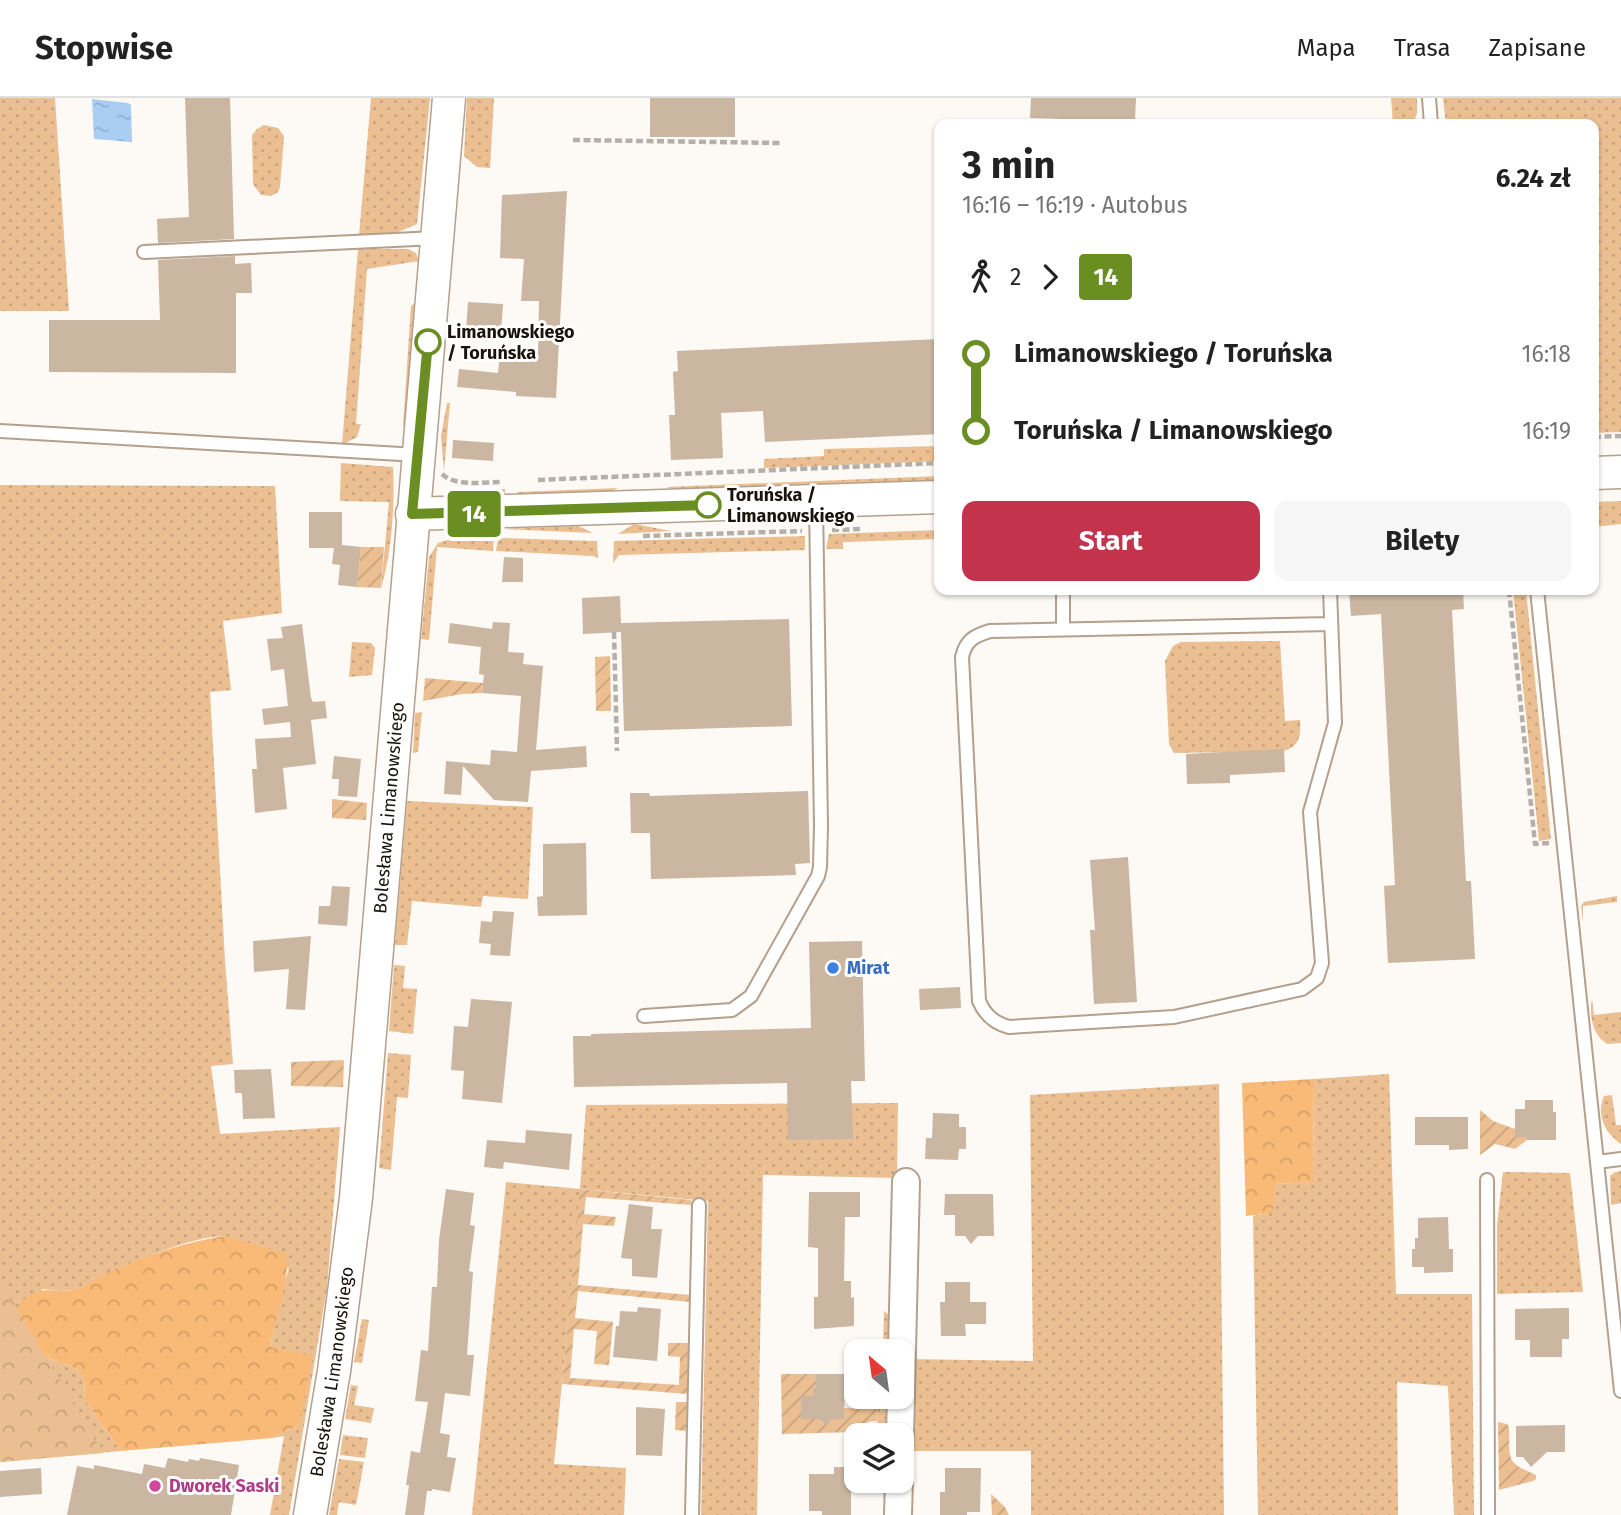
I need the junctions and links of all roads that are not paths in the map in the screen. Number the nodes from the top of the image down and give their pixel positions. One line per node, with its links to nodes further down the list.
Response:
1 (449, 98): 4 (street, Bolesława Limanowskiego)
2 (1429, 98): 3 (lane)
3 (1431, 119)
4 (437, 238): 5 (lane); 7 (street, Bolesława Limanowskiego)
5 (144, 252)
6 (0, 431): 7 (lane)
7 (429, 462): 11 (street, Bolesława Limanowskiego)
8 (1621, 472): 9 (street)
9 (1599, 473)
10 (934, 498): 12 (street)
11 (412, 514): 12 (street); 27 (street, Bolesława Limanowskiego)
12 (816, 516): 18 (lane)
13 (1063, 595): 17 (lane)
14 (1330, 595): 16 (lane)
15 (1538, 595): 20 (lane)
16 (1331, 624): 17 (lane); 17 (lane)
17 (1063, 628)
18 (645, 1016)
19 (1621, 1159): 20 (lane)
20 (1597, 1162): 25 (lane)
21 (1487, 1180): 30 (lane)
22 (906, 1182): 24 (street)
23 (699, 1205): 28 (lane)
24 (902, 1339)
25 (1621, 1391)
26 (899, 1493): 29 (street)
27 (310, 1515)
28 (692, 1515)
29 (898, 1515)
30 (1488, 1515)

